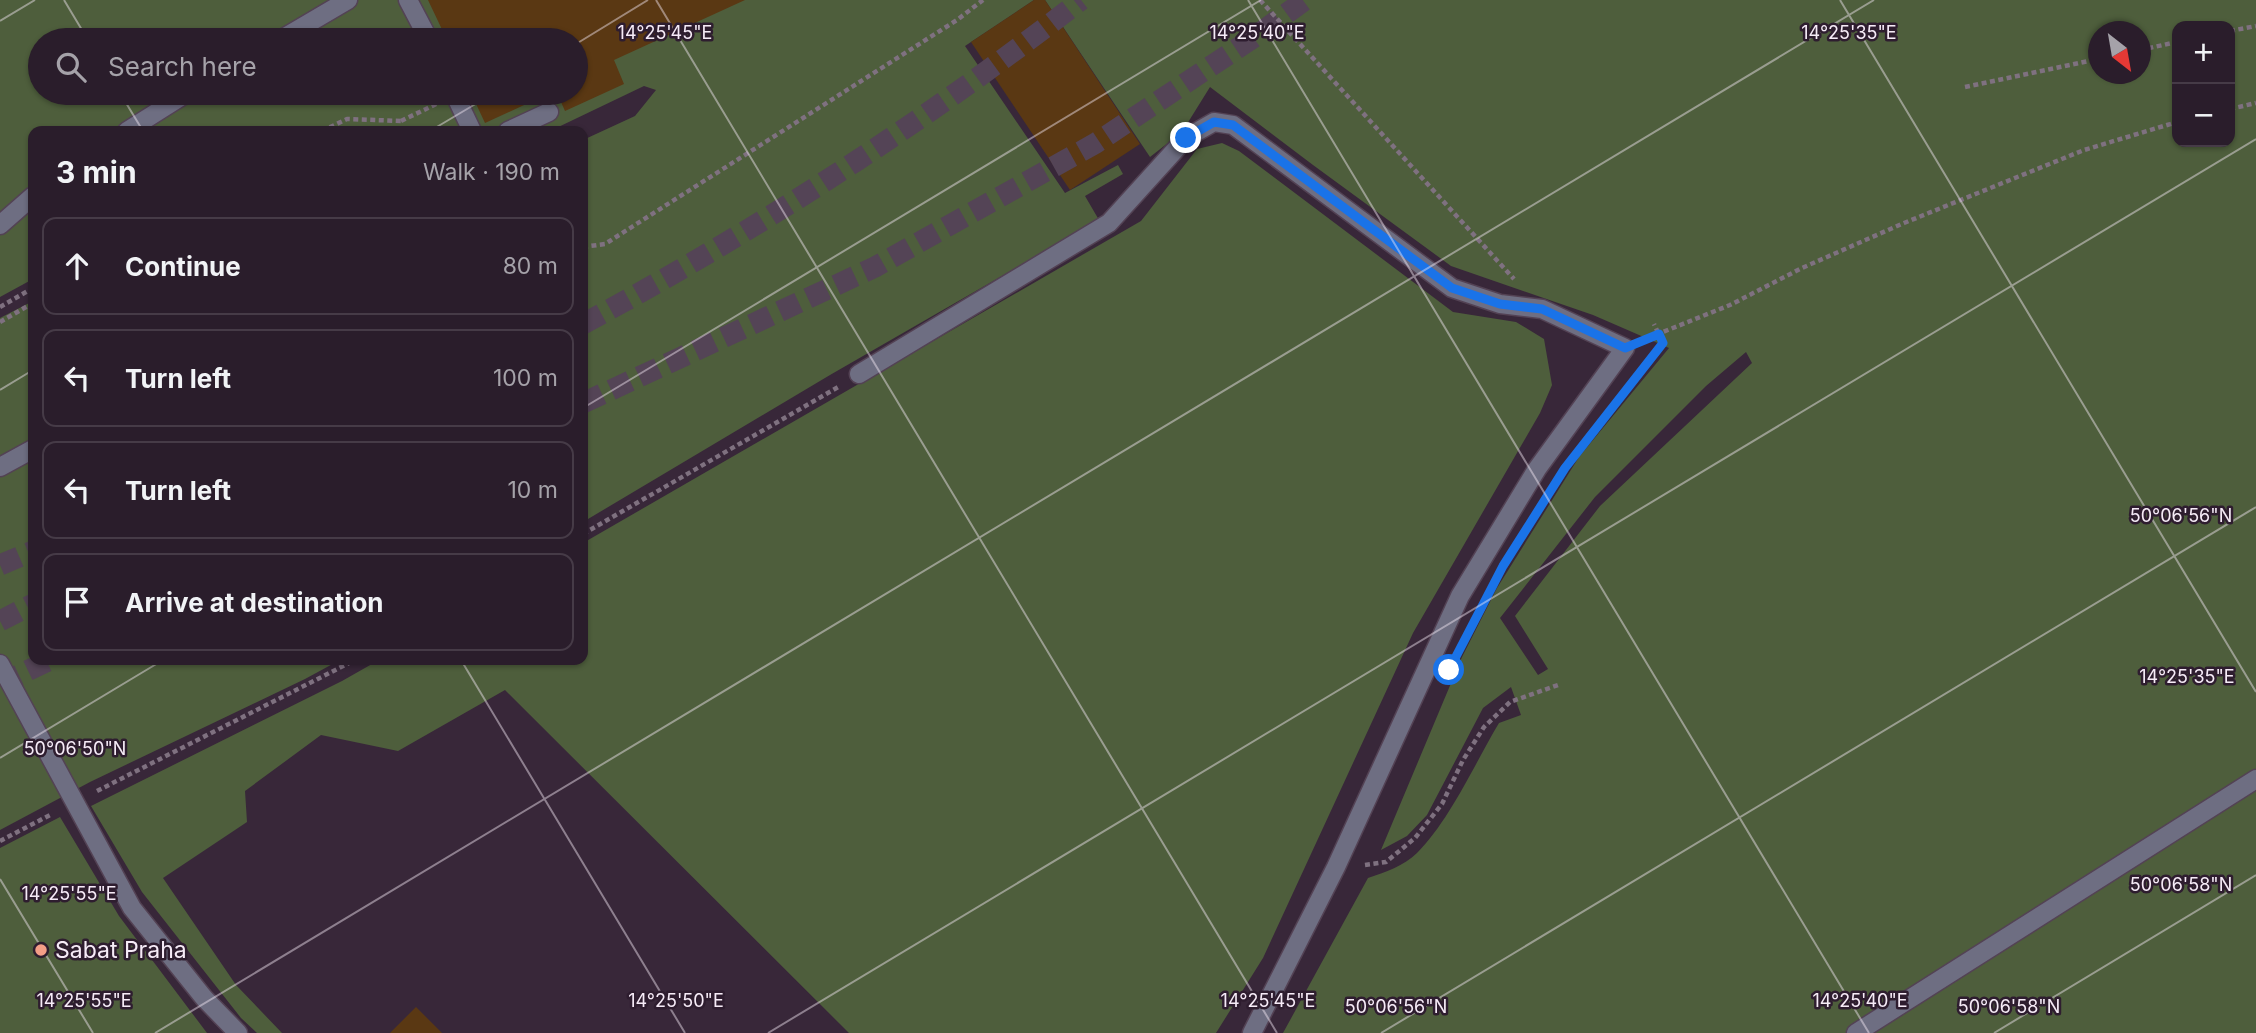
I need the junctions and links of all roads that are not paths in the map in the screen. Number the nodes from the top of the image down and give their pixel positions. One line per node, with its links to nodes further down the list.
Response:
1 (348, 0): 3 (street)
2 (408, 0): 4 (street)
3 (302, 28)
4 (423, 28)
5 (168, 105): 8 (street)
6 (461, 105): 9 (street)
7 (550, 112): 10 (street)
8 (135, 126)
9 (470, 126)
10 (519, 126)
11 (28, 201): 12 (street)
12 (0, 225)
13 (859, 374): 19 (street)
14 (28, 452): 15 (street)
15 (0, 467)
16 (0, 664): 18 (street)
17 (2256, 779): 20 (street)
18 (238, 1033)
19 (1252, 1033)
20 (1856, 1033)

